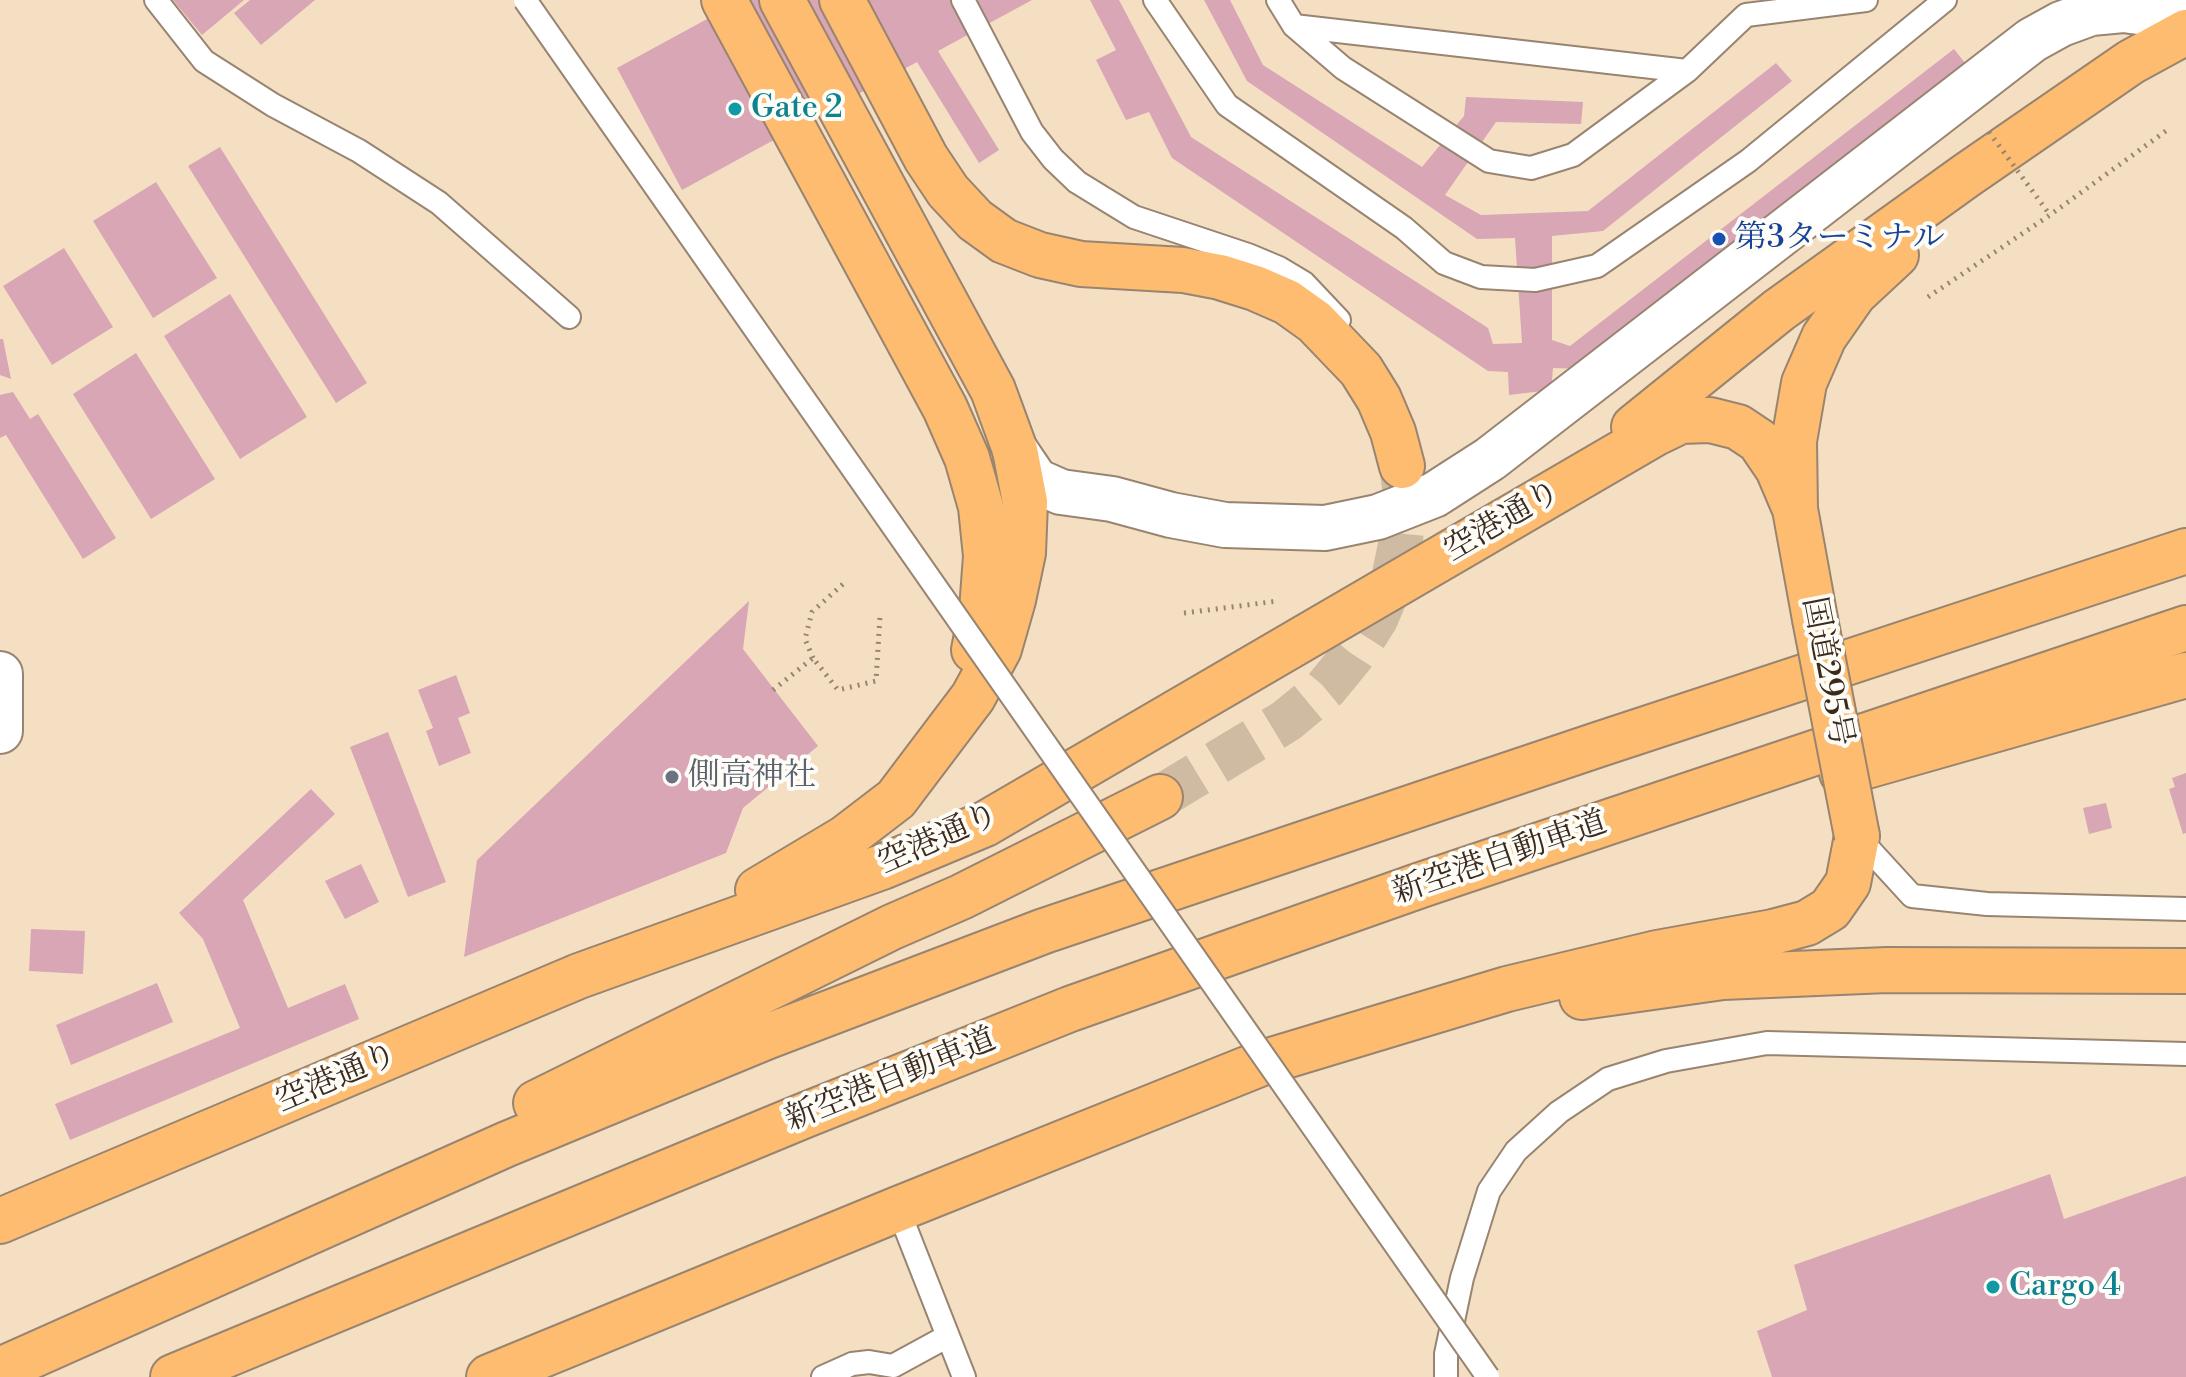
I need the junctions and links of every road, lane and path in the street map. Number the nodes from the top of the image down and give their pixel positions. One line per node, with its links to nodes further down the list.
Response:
1 (156, 0): 20 (lane)
2 (525, 0): 55 (lane, bridge)
3 (724, 0): 37 (highway)
4 (782, 0): 22 (highway)
5 (842, 0): 21 (highway)
6 (963, 0): 21 (lane)
7 (1155, 0): 10 (lane)
8 (1278, 0): 12 (lane)
9 (1866, 0): 15 (lane)
10 (1945, 0)
11 (2186, 18): 22 (street)
12 (1294, 26): 15 (lane); 15 (lane)
13 (2186, 32): 25 (highway)
14 (2186, 39): 24 (highway)
15 (1687, 71)
16 (2170, 128): 18 (path)
17 (1989, 132): 18 (path, bridge)
18 (2050, 215): 19 (path)
19 (1928, 297)
20 (569, 317)
21 (1379, 399): 23 (highway)
22 (1015, 450): 37 (highway)
23 (1402, 466)
24 (1795, 509): 25 (highway, 空港通り); 40 (highway, 国道295号, bridge)
25 (1524, 510): 43 (highway, 空港通り)
26 (2186, 551): 49 (highway)
27 (843, 584): 32 (path)
28 (1289, 600): 29 (path)
29 (1184, 613)
30 (880, 616): 32 (path)
31 (2186, 628): 39 (highway)
32 (813, 658): 35 (path)
33 (0, 674): 36 (street)
34 (2186, 675): 39 (highway)
35 (773, 690)
36 (0, 731)
37 (931, 755): 43 (highway)
38 (1160, 797): 49 (highway)
39 (1622, 818): 50 (highway, 新空港自動車道)
40 (1857, 836): 41 (lane); 44 (highway)
41 (2186, 909)
42 (2186, 971): 44 (highway)
43 (579, 976): 47 (highway, 空港通り)
44 (1378, 1029): 46 (highway)
45 (2186, 1054): 54 (lane)
46 (898, 1209): 48 (lane); 51 (highway)
47 (0, 1221)
48 (948, 1336): 52 (lane); 53 (lane)
49 (0, 1369)
50 (173, 1377)
51 (489, 1377)
52 (823, 1377)
53 (964, 1377)
54 (1446, 1377)
55 (1488, 1377)

